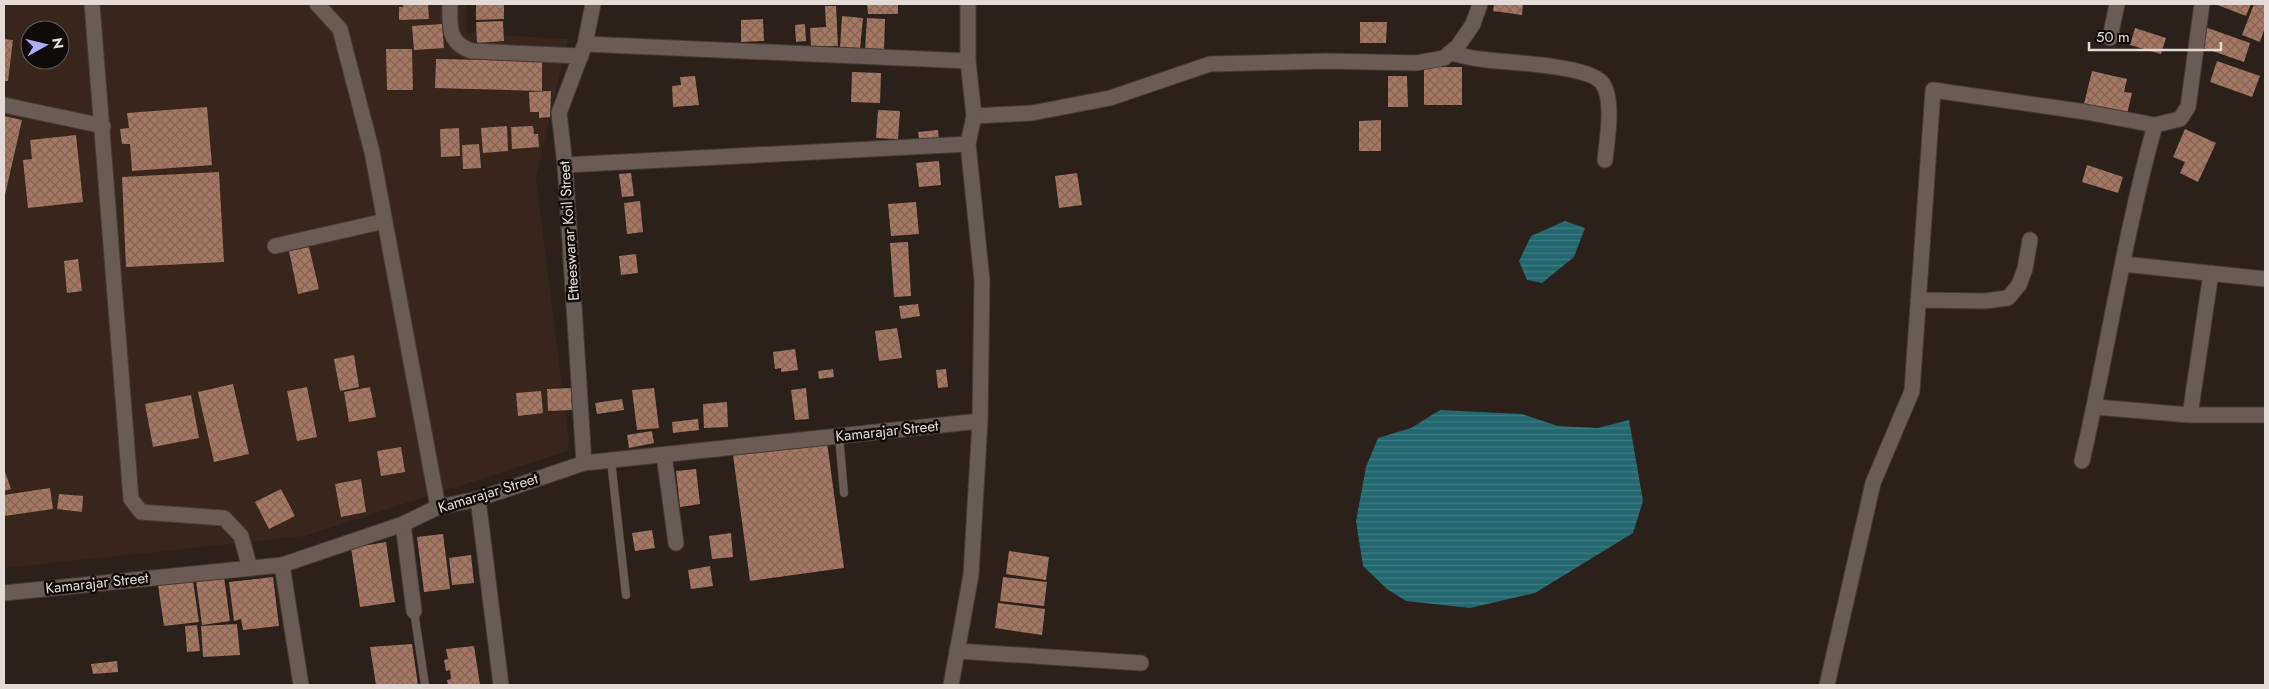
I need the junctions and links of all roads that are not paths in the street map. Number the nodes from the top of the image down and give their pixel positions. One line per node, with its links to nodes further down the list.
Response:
1 (92, 4): 16 (street)
2 (317, 4): 20 (street)
3 (450, 4): 10 (street)
4 (593, 4): 10 (street, Etteeswarar Koil Street)
5 (968, 4): 12 (street)
6 (1480, 4): 11 (street)
7 (2116, 4): 9 (street)
8 (2202, 4): 15 (street)
9 (2110, 38)
10 (583, 50): 12 (street); 19 (street, Etteeswarar Koil Street)
11 (1450, 53): 14 (street); 18 (street)
12 (968, 61): 14 (street)
13 (4, 105): 16 (street)
14 (974, 116): 17 (street)
15 (2154, 125): 23 (street); 26 (street)
16 (103, 126): 42 (street)
17 (968, 144): 19 (street); 30 (street)
18 (1605, 160)
19 (565, 165): 35 (street, Etteeswarar Koil Street)
20 (385, 222): 22 (street); 38 (street)
21 (2030, 240): 26 (street)
22 (275, 246)
23 (2123, 264): 24 (street); 27 (street)
24 (2211, 273): 25 (street); 28 (street)
25 (2265, 279)
26 (1918, 300): 52 (street)
27 (2095, 407): 28 (street); 34 (street)
28 (2190, 415): 29 (street)
29 (2265, 415)
30 (980, 421): 31 (street, Kamarajar Street); 46 (street)
31 (840, 436): 32 (street, Kamarajar Street); 36 (lane)
32 (664, 455): 33 (street, Kamarajar Street); 40 (street)
33 (611, 460): 35 (street, Kamarajar Street); 44 (lane)
34 (2082, 461)
35 (584, 463): 37 (street, Kamarajar Street)
36 (844, 493)
37 (478, 499): 38 (street, Kamarajar Street); 50 (street)
38 (438, 507): 39 (street, Kamarajar Street)
39 (403, 524): 41 (street, Kamarajar Street); 45 (street)
40 (676, 544)
41 (282, 565): 42 (street, Kamarajar Street); 48 (street)
42 (250, 568): 43 (street, Kamarajar Street)
43 (4, 593)
44 (626, 595)
45 (414, 611): 49 (lane)
46 (957, 650): 47 (street); 51 (street)
47 (1141, 664)
48 (300, 685)
49 (425, 685)
50 (501, 685)
51 (951, 685)
52 (1827, 685)

